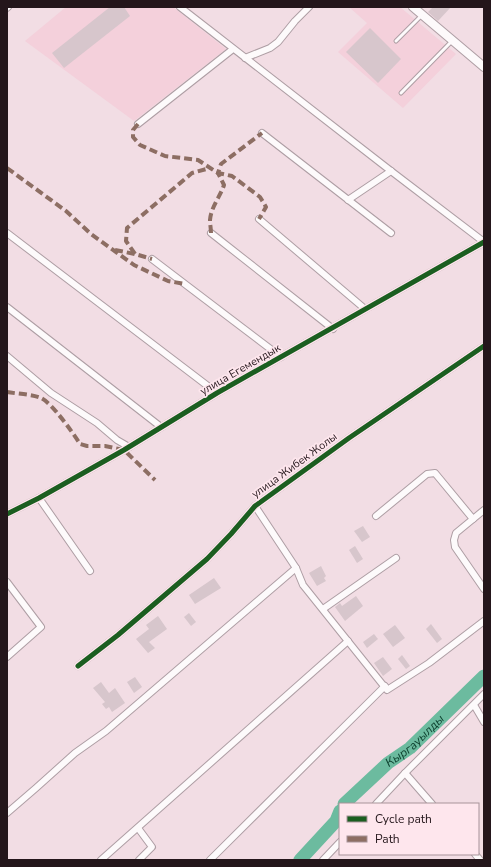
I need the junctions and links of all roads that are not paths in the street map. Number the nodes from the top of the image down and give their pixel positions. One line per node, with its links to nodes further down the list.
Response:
1 (180, 7): 7 (street)
2 (309, 7): 8 (street)
3 (413, 7): 4 (main road)
4 (422, 15): 5 (main road); 6 (lane)
5 (452, 40): 9 (main road); 10 (lane)
6 (396, 42)
7 (233, 49): 8 (street); 11 (street)
8 (245, 58): 13 (street)
9 (484, 67)
10 (401, 92)
11 (138, 124)
12 (262, 133): 14 (street)
13 (391, 171): 14 (street); 19 (street)
14 (348, 200): 18 (street)
15 (259, 219): 22 (street)
16 (7, 233): 27 (street)
17 (211, 233): 23 (street)
18 (391, 233)
19 (484, 242): 22 (street, улица Егемендык)
20 (152, 259): 26 (street)
21 (7, 307): 28 (street)
22 (365, 309): 23 (street, улица Егемендык)
23 (332, 329): 26 (street, улица Егемендык)
24 (484, 346): 31 (street, улица Жибек Жолы)
25 (7, 356): 29 (street)
26 (281, 357): 27 (street, улица Егемендык)
27 (217, 393): 28 (street, улица Егемендык)
28 (161, 427): 29 (street, улица Егемендык)
29 (129, 447): 30 (street, улица Егемендык)
30 (39, 498): 33 (street, улица Егемендык); 38 (street)
31 (255, 506): 37 (street); 45 (street, улица Жибек Жолы)
32 (484, 510): 35 (street)
33 (7, 514)
34 (376, 516): 35 (street)
35 (473, 519): 40 (street)
36 (396, 558): 41 (street)
37 (296, 568): 41 (street); 53 (street)
38 (90, 571)
39 (7, 582): 44 (street)
40 (484, 589)
41 (322, 609): 43 (street)
42 (484, 621): 46 (street)
43 (348, 641): 46 (street); 54 (street)
44 (7, 657)
45 (78, 666)
46 (384, 686): 58 (street)
47 (484, 694): 48 (street)
48 (474, 705): 49 (street); 50 (street)
49 (484, 722)
50 (405, 773): 51 (street); 52 (street)
51 (377, 803)
52 (431, 803)
53 (8, 809)
54 (138, 828): 56 (street); 57 (street)
55 (339, 843): 59 (street)
56 (102, 860)
57 (139, 860)
58 (210, 860)
59 (323, 860)

